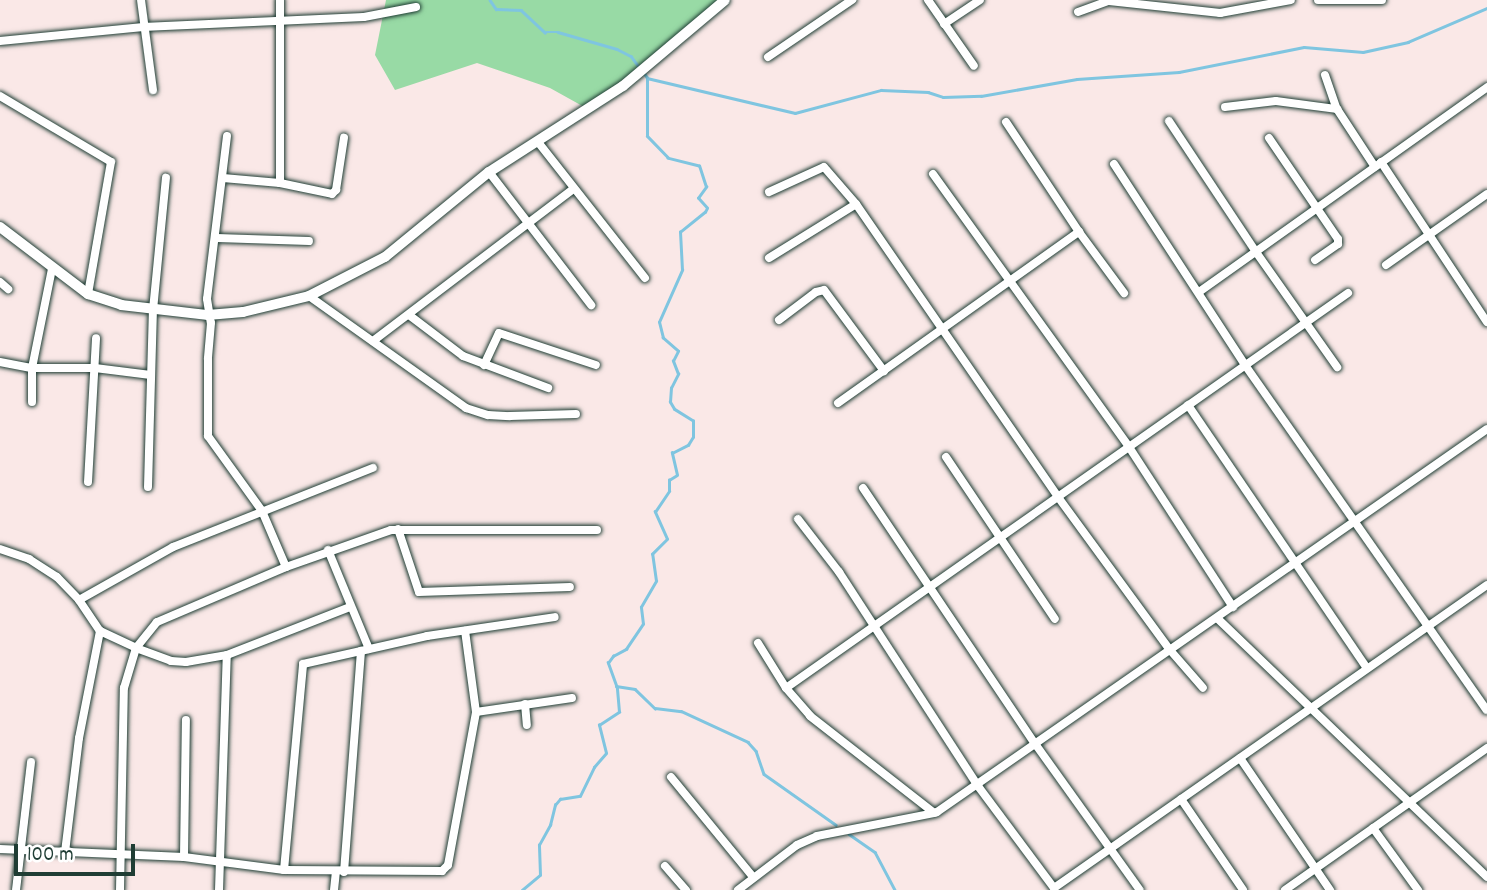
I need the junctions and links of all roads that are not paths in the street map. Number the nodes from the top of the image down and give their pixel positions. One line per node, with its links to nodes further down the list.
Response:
1 (141, 0): 15 (street)
2 (280, 0): 13 (street)
3 (725, 0): 30 (street)
4 (852, 0): 17 (street)
5 (928, 0): 14 (street)
6 (980, 0): 14 (street)
7 (1290, 0): 10 (street)
8 (1318, 0): 9 (street)
9 (1382, 0)
10 (1110, 1): 12 (street)
11 (416, 7): 13 (street)
12 (1078, 12)
13 (281, 21): 15 (street); 37 (street)
14 (944, 24): 18 (street)
15 (143, 27): 16 (street); 21 (street)
16 (0, 41)
17 (768, 57)
18 (974, 66)
19 (1325, 75): 24 (street)
20 (1487, 87): 32 (street)
21 (153, 90)
22 (0, 96): 61 (street)
23 (1225, 107): 24 (street)
24 (1337, 109): 32 (street)
25 (1169, 121): 49 (street)
26 (1006, 122): 45 (street)
27 (227, 136): 36 (street)
28 (344, 138): 37 (street)
29 (1269, 138): 42 (street)
30 (538, 142): 33 (street); 38 (street)
31 (1114, 164): 58 (street)
32 (1378, 164): 42 (street); 46 (street)
33 (489, 172): 43 (street); 62 (street)
34 (933, 174): 55 (street)
35 (166, 178): 64 (street)
36 (223, 178): 37 (street); 47 (street)
37 (280, 183)
38 (573, 189): 43 (street); 54 (street)
39 (769, 192): 41 (street)
40 (1487, 194): 46 (street)
41 (856, 204): 50 (street); 70 (street)
42 (1316, 208): 49 (street); 51 (street)
43 (528, 224): 63 (street); 66 (street)
44 (0, 227): 53 (street)
45 (1079, 232): 55 (street); 59 (street)
46 (1429, 235): 52 (street); 68 (street)
47 (216, 239): 48 (street); 65 (street)
48 (309, 241)
49 (1255, 252): 58 (street); 69 (street)
50 (769, 258)
51 (1315, 260)
52 (1386, 265)
53 (52, 269): 61 (street); 78 (street)
54 (645, 278)
55 (1010, 281): 70 (street); 88 (street)
56 (0, 282): 57 (street)
57 (8, 289)
58 (1199, 292): 76 (street)
59 (1124, 293)
60 (1348, 293): 69 (street)
61 (88, 294): 64 (street)
62 (309, 296): 65 (street); 72 (street)
63 (591, 305)
64 (153, 310): 65 (street); 81 (street)
65 (208, 314): 95 (street)
66 (409, 315): 72 (street); 74 (street)
67 (779, 320): 80 (street)
68 (1487, 322)
69 (1306, 323): 76 (street); 77 (street)
70 (942, 329): 80 (street); 94 (street)
71 (96, 338): 79 (street)
72 (373, 341): 86 (street)
73 (0, 362): 78 (street)
74 (484, 365): 75 (street); 82 (street)
75 (596, 365)
76 (1245, 365): 85 (street); 97 (street)
77 (1337, 367)
78 (32, 368): 79 (street); 83 (street)
79 (95, 368): 81 (street); 91 (street)
80 (884, 371): 84 (street)
81 (151, 375): 92 (street)
82 (548, 388)
83 (32, 402)
84 (838, 403)
85 (1188, 405): 88 (street); 103 (street)
86 (576, 414)
87 (1487, 429): 97 (street)
88 (1129, 447): 94 (street); 110 (street)
89 (946, 457): 100 (street)
90 (373, 468): 95 (street)
91 (88, 482)
92 (148, 487)
93 (863, 488): 107 (street)
94 (1058, 497): 100 (street); 121 (street)
95 (261, 511): 104 (street); 108 (street)
96 (798, 519): 115 (street)
97 (1355, 522): 103 (street); 114 (street)
98 (398, 529): 99 (street); 102 (street); 106 (street)
99 (597, 530)
100 (1000, 537): 107 (street); 113 (street)
101 (0, 549): 108 (street)
102 (328, 550): 104 (street); 109 (street)
103 (1294, 564): 110 (street); 123 (street)
104 (286, 567): 119 (street)
105 (1487, 584): 114 (street)
106 (570, 587)
107 (929, 588): 115 (street); 133 (street)
108 (79, 600): 116 (street)
109 (350, 607): 120 (street); 122 (street)
110 (1233, 607): 112 (street)
111 (555, 617): 117 (street)
112 (1217, 618): 121 (street); 128 (street)
113 (1055, 619)
114 (1428, 626): 123 (street); 129 (street)
115 (873, 627): 124 (street); 138 (street)
116 (100, 631): 119 (street); 146 (street)
117 (465, 631): 120 (street); 130 (street)
118 (758, 643): 124 (street)
119 (136, 648): 122 (street); 147 (street)
120 (365, 650): 152 (street); 153 (street)
121 (1170, 650): 125 (street); 133 (street)
122 (227, 655): 149 (street)
123 (1367, 668): 128 (street)
124 (786, 688): 141 (street)
125 (1203, 688)
126 (572, 698): 127 (street)
127 (525, 704): 130 (street); 132 (street)
128 (1311, 708): 135 (street); 140 (street)
129 (1487, 710)
130 (476, 712): 153 (street)
131 (186, 720): 148 (street)
132 (527, 725)
133 (1036, 745): 138 (street); 144 (street)
134 (1487, 748): 140 (street)
135 (1240, 758): 139 (street); 151 (street)
136 (31, 762): 145 (street)
137 (671, 777): 154 (street)
138 (978, 786): 141 (street); 144 (street)
139 (1181, 799): 144 (street); 163 (street)
140 (1409, 803): 142 (street); 155 (street)
141 (934, 813): 154 (street)
142 (1373, 828): 151 (street); 166 (street)
143 (0, 849): 145 (street)
144 (1109, 849): 162 (street)
145 (20, 851): 146 (street); 156 (street)
146 (65, 852): 147 (street)
147 (122, 853): 148 (street); 157 (street)
148 (184, 857): 149 (street)
149 (220, 860): 152 (street); 158 (street)
150 (665, 866): 160 (street)
151 (1315, 869): 164 (street); 165 (street)
152 (284, 870): 153 (street)
153 (340, 872): 159 (street)
154 (753, 877): 161 (street)
155 (1487, 877)
156 (16, 890)
157 (120, 890)
158 (219, 890)
159 (334, 890)
160 (686, 890)
161 (738, 890)
162 (1140, 890)
163 (1242, 890)
164 (1285, 890)
165 (1330, 890)
166 (1418, 890)

